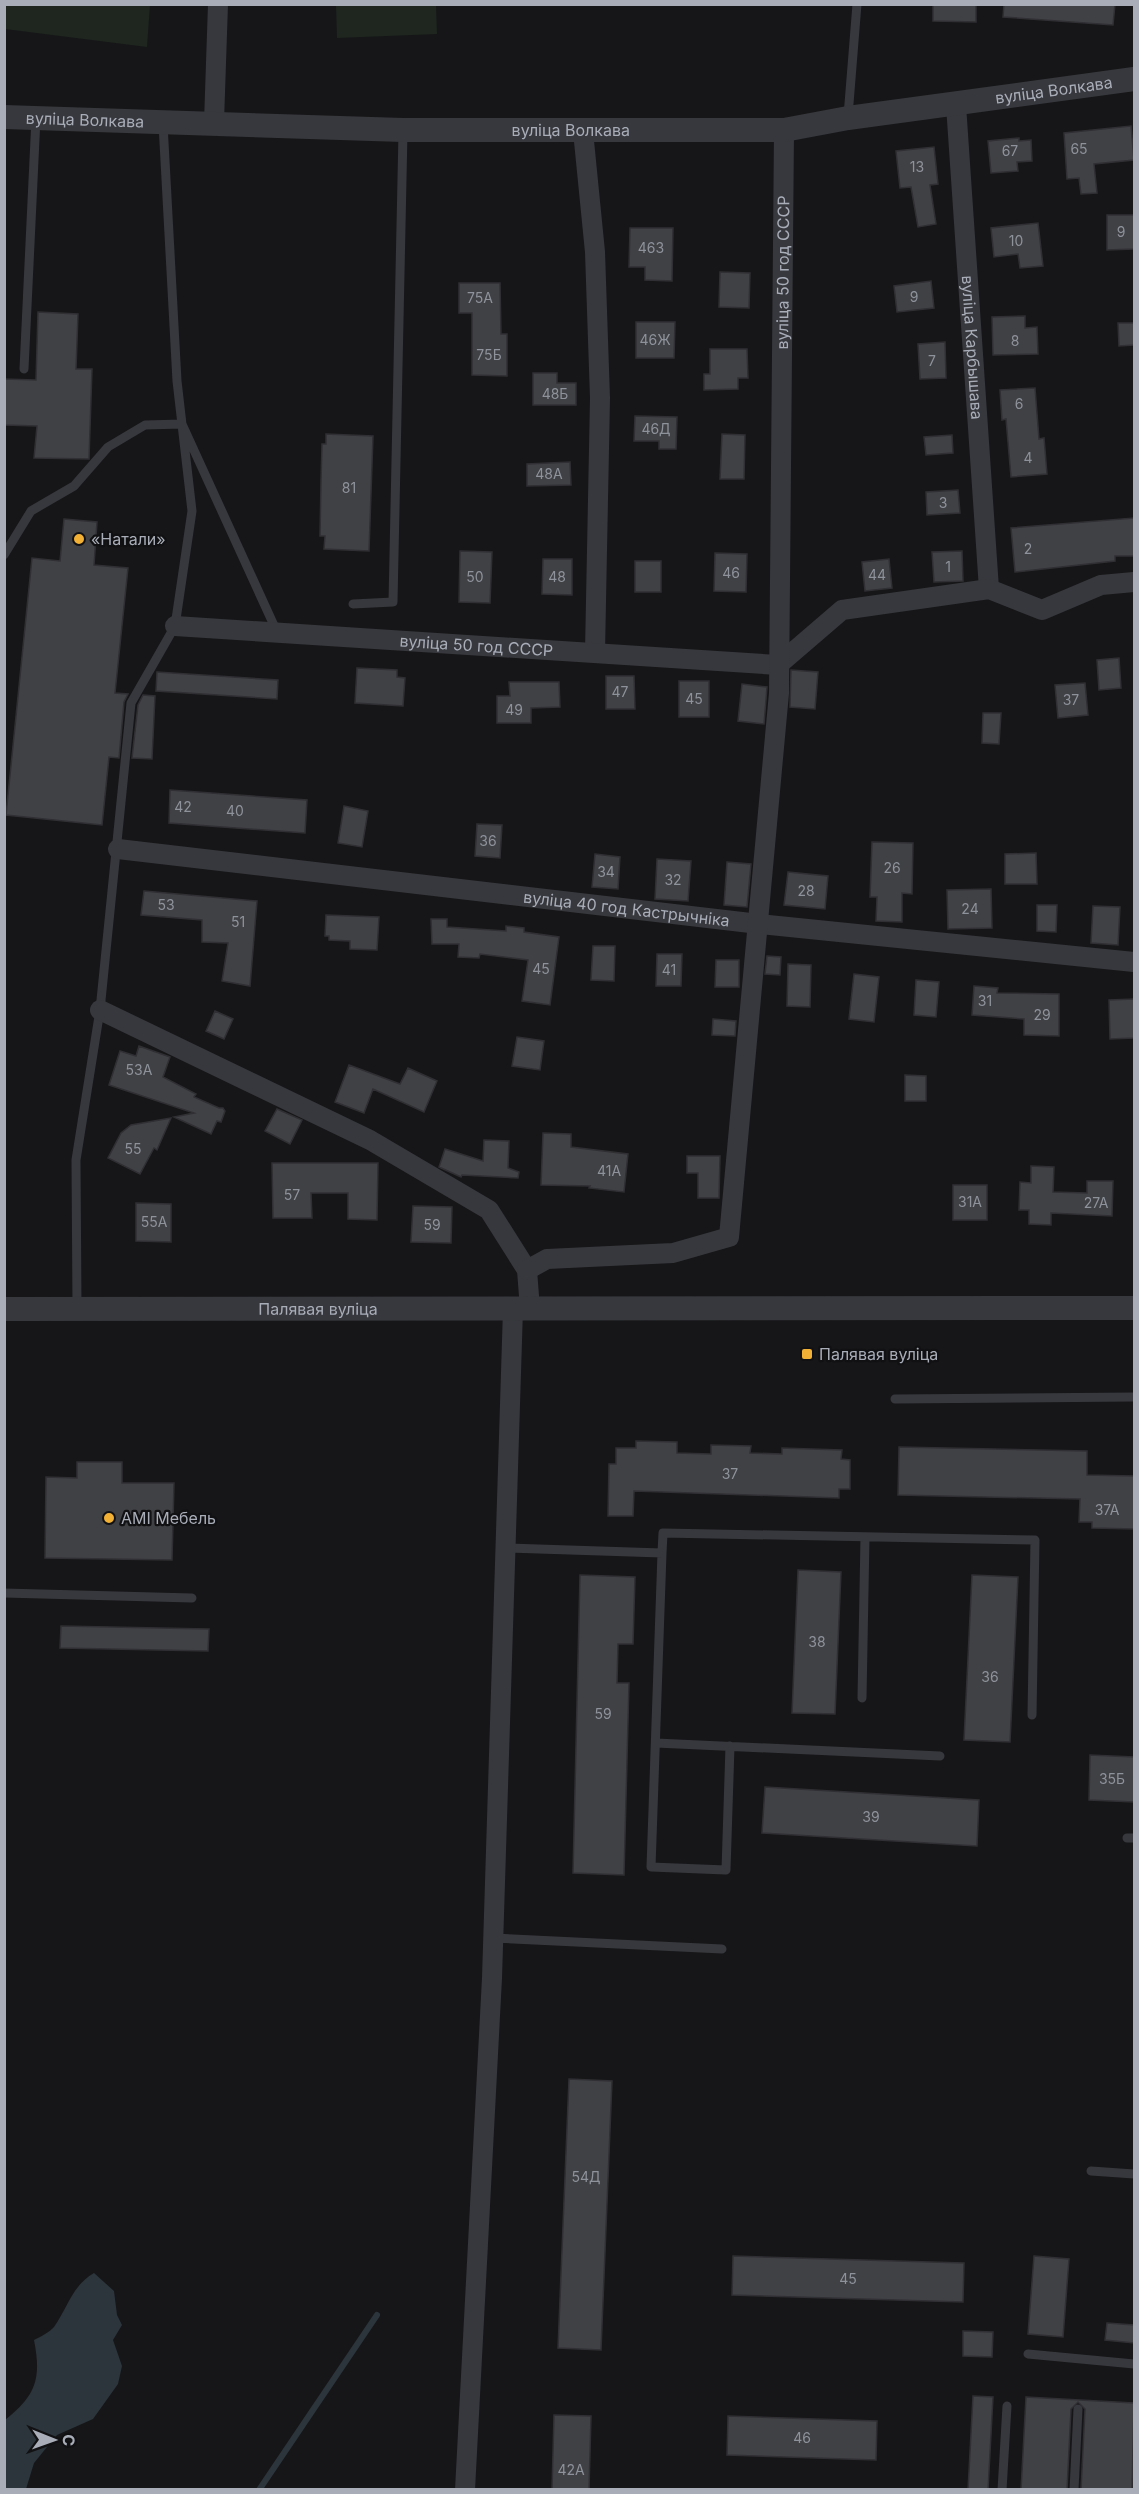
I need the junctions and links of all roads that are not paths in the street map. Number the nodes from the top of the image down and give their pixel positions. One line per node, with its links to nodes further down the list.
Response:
1 (218, 4): 9 (street)
2 (857, 4): 7 (lane)
3 (1134, 79): 4 (street, вуліца Волкава)
4 (956, 105): 7 (street, вуліца Волкава); 17 (street, вуліца Карбышава)
5 (4, 117): 6 (street, вуліца Волкава)
6 (36, 118): 8 (street, вуліца Волкава); 13 (lane)
7 (848, 118): 11 (street, вуліца Волкава)
8 (163, 122): 9 (street, вуліца Волкава); 14 (lane)
9 (214, 122): 10 (street, вуліца Волкава)
10 (403, 130): 12 (street, вуліца Волкава); 18 (lane)
11 (784, 130): 12 (street, вуліца Волкава); 22 (street, вуліца 50 год СССР)
12 (583, 131): 21 (street)
13 (24, 369)
14 (182, 424): 15 (lane); 19 (lane); 20 (lane)
15 (6, 551)
16 (1134, 582): 17 (street)
17 (989, 589): 22 (street)
18 (353, 604)
19 (175, 626): 20 (street, вуліца 50 год СССР); 23 (lane)
20 (277, 632): 21 (street, вуліца 50 год СССР)
21 (596, 652): 22 (street, вуліца 50 год СССР)
22 (778, 665): 24 (street)
23 (118, 849): 24 (street, вуліца 40 год Кастрычніка); 26 (lane)
24 (759, 924): 25 (street, вуліца 40 год Кастрычніка); 27 (street)
25 (1134, 962)
26 (100, 1010): 27 (street); 31 (lane)
27 (527, 1270): 30 (street)
28 (1134, 1308): 30 (street, Палявая вуліца)
29 (4, 1309): 31 (street, Палявая вуліца)
30 (522, 1309): 31 (street, Палявая вуліца); 35 (street)
31 (77, 1310)
32 (1134, 1397): 33 (lane)
33 (895, 1399)
34 (866, 1537): 36 (lane); 39 (lane); 40 (lane)
35 (506, 1548): 36 (lane); 44 (street)
36 (662, 1553): 41 (lane)
37 (4, 1593): 38 (lane)
38 (192, 1598)
39 (862, 1698)
40 (1032, 1715)
41 (656, 1743): 42 (lane); 42 (lane)
42 (730, 1746): 43 (lane)
43 (940, 1756)
44 (494, 1938): 45 (lane); 52 (street)
45 (722, 1948)
46 (1091, 2171): 47 (lane)
47 (1134, 2174)
48 (1028, 2354): 49 (lane)
49 (1134, 2364)
50 (1007, 2406): 53 (lane)
51 (1078, 2409): 54 (lane)
52 (465, 2490)
53 (1002, 2490)
54 (1074, 2490)

